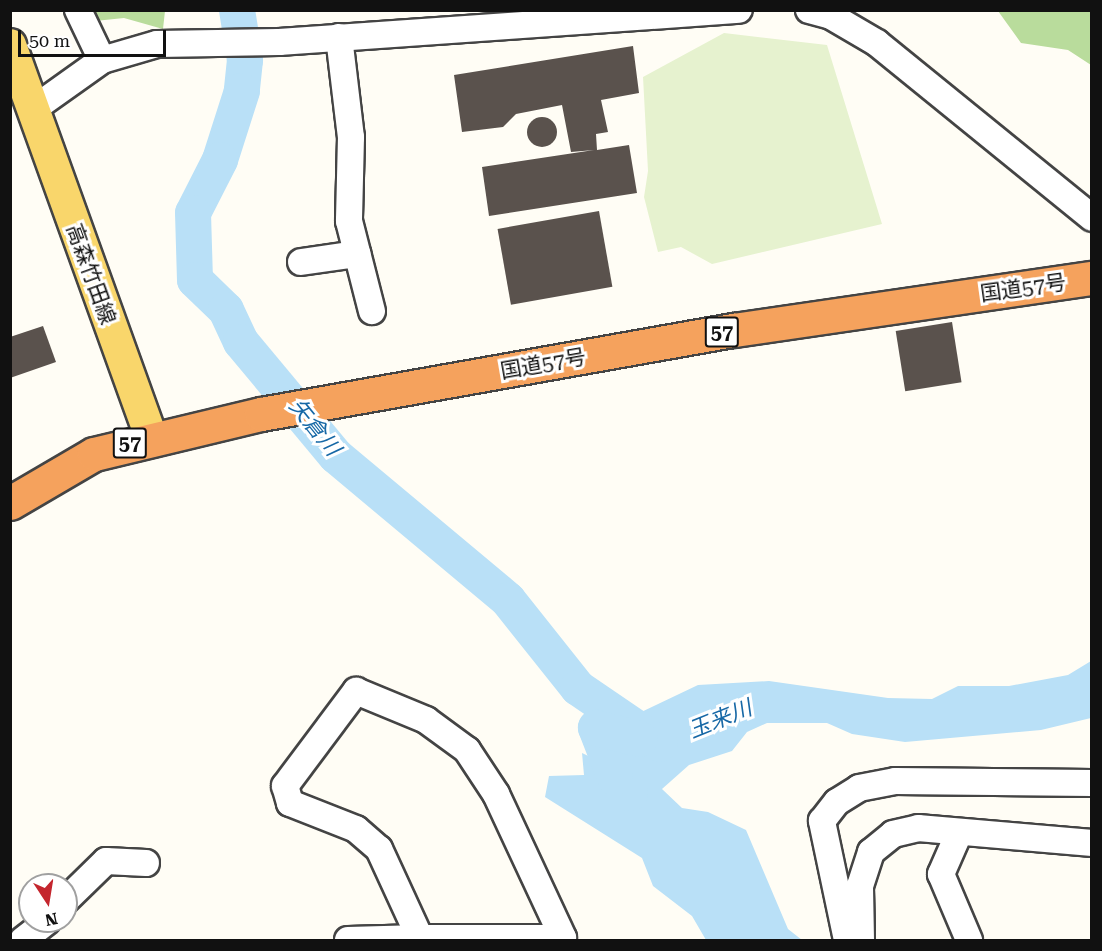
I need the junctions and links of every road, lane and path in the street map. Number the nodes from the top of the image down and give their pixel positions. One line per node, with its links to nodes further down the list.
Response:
1 (78, 10): 7 (street)
2 (739, 10): 4 (street)
3 (825, 12): 9 (street)
4 (469, 19): 5 (street)
5 (339, 37): 7 (street); 10 (street)
6 (10, 45): 8 (main road, 高森竹田線)
7 (102, 60): 8 (street)
8 (21, 119): 14 (main road, 高森竹田線)
9 (1092, 218)
10 (357, 254): 11 (street); 13 (street)
11 (301, 262)
12 (1092, 278): 14 (highway, 国道57号 / 57)
13 (372, 311)
14 (151, 437): 15 (highway, 国道57号 / 57)
15 (10, 502)
16 (1092, 783): 24 (street)
17 (959, 833): 18 (street); 25 (street); 26 (street)
18 (1092, 843)
19 (146, 863): 20 (street)
20 (78, 888)
21 (420, 938): 22 (street); 22 (street); 23 (street)
22 (564, 939)
23 (348, 940)
24 (847, 940)
25 (861, 940)
26 (969, 940)

